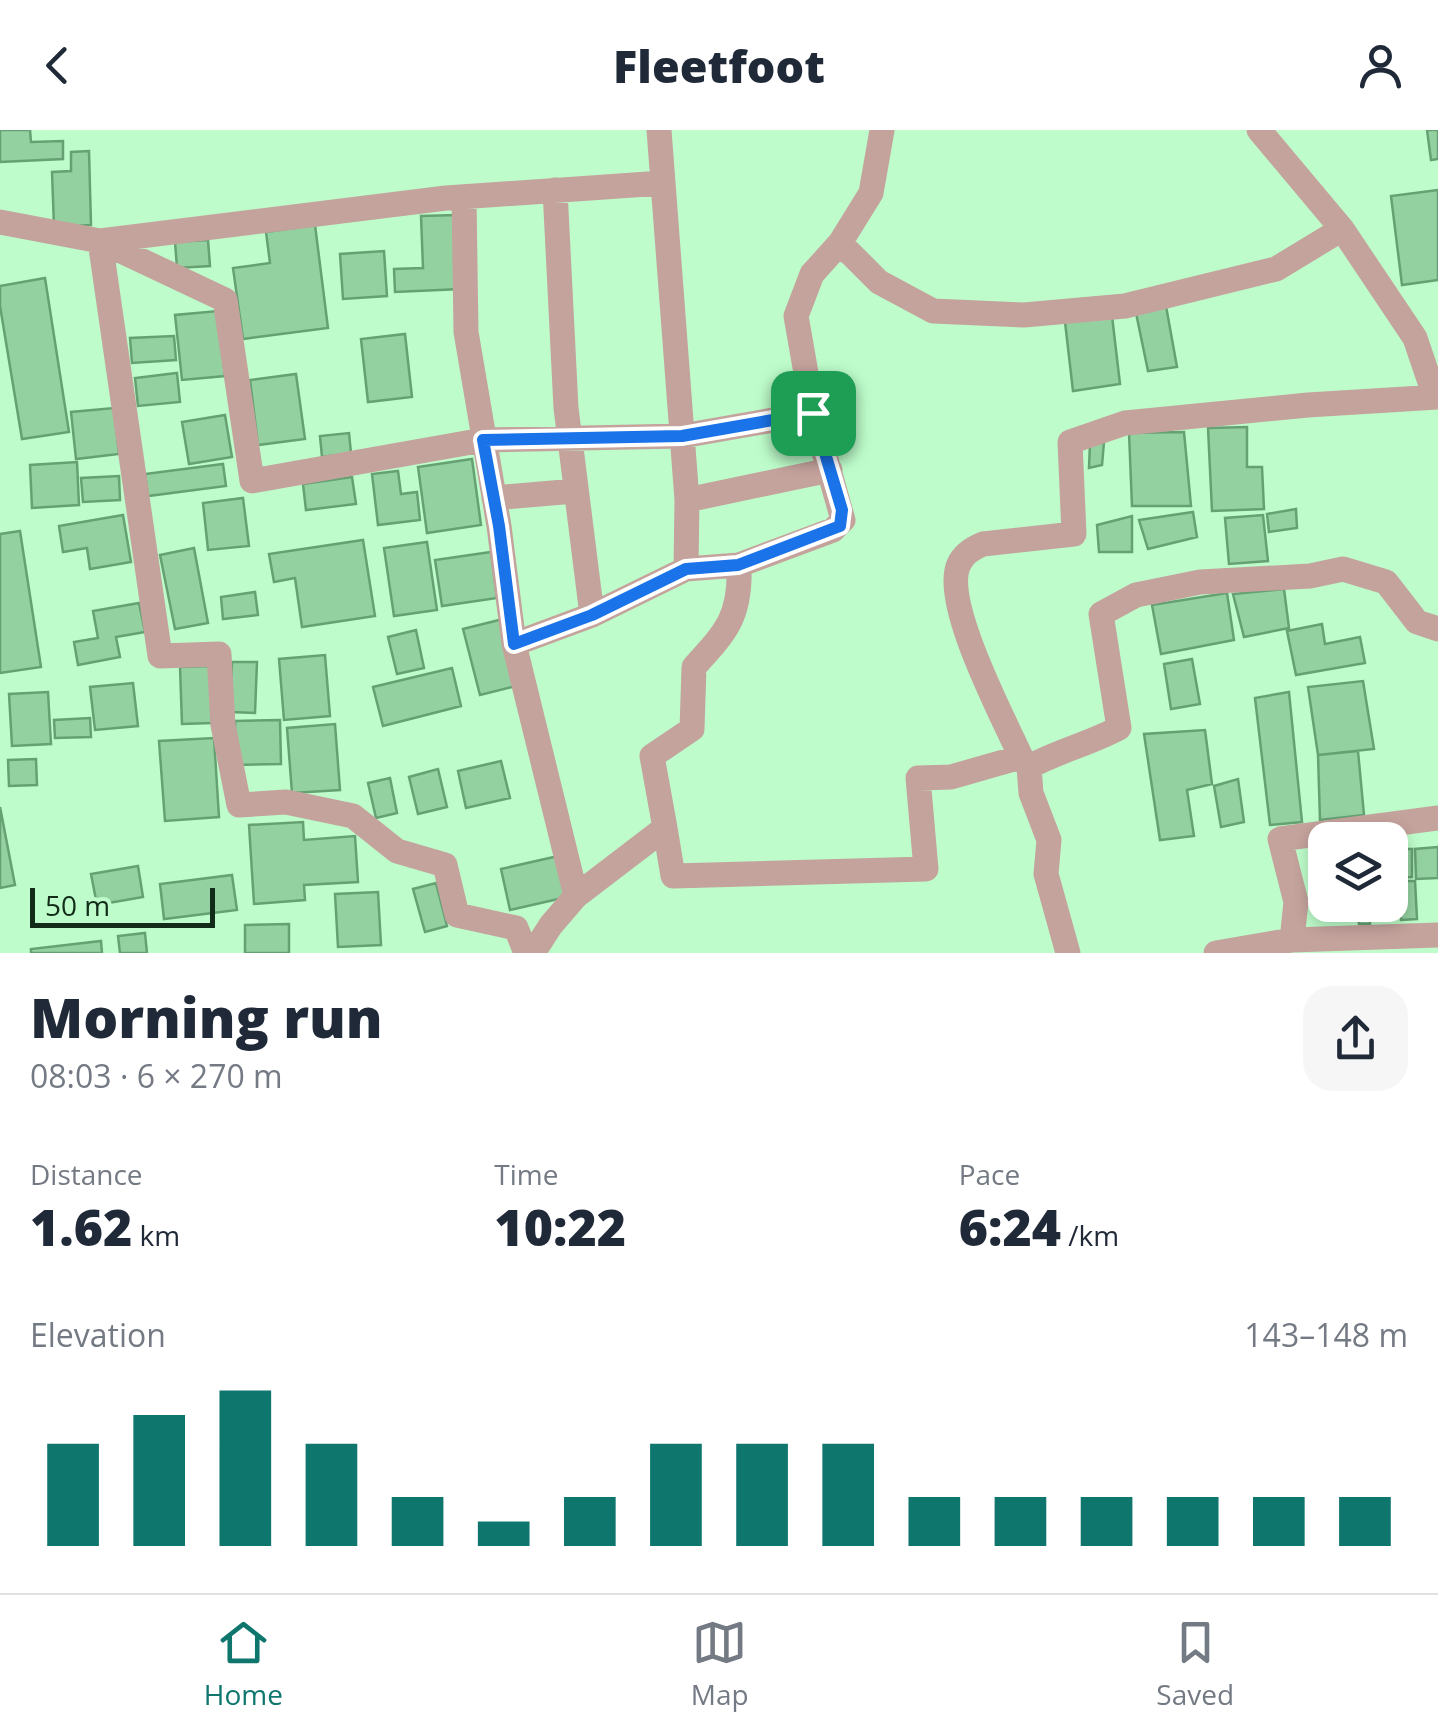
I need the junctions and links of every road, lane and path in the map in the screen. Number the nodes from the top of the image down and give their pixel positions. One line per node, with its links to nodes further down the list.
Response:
1 (659, 130): 4 (street)
2 (882, 130): 10 (street)
3 (1260, 130): 8 (street)
4 (662, 184): 5 (street); 13 (street)
5 (555, 190): 6 (street); 14 (street)
6 (464, 197): 9 (street); 15 (street)
7 (0, 222): 9 (street)
8 (1342, 229): 10 (street); 11 (street)
9 (100, 241): 15 (street); 30 (street)
10 (840, 243): 12 (street)
11 (1436, 397): 26 (street)
12 (813, 413): 13 (street); 16 (street)
13 (682, 436): 14 (street); 19 (street)
14 (570, 438): 15 (street); 17 (street)
15 (483, 440): 18 (street)
16 (830, 470): 19 (street); 20 (street)
17 (576, 491): 18 (street); 22 (street)
18 (494, 498): 24 (street)
19 (687, 500): 21 (street)
20 (738, 565): 21 (street); 26 (street)
21 (686, 569): 22 (street)
22 (592, 615): 24 (street)
23 (1438, 628): 31 (street)
24 (514, 644): 27 (street)
25 (1438, 818): 29 (street)
26 (665, 828): 27 (street)
27 (576, 896): 30 (street)
28 (1438, 935): 29 (street)
29 (1292, 940): 32 (street)
30 (530, 953)
31 (1068, 953)
32 (1216, 953)

